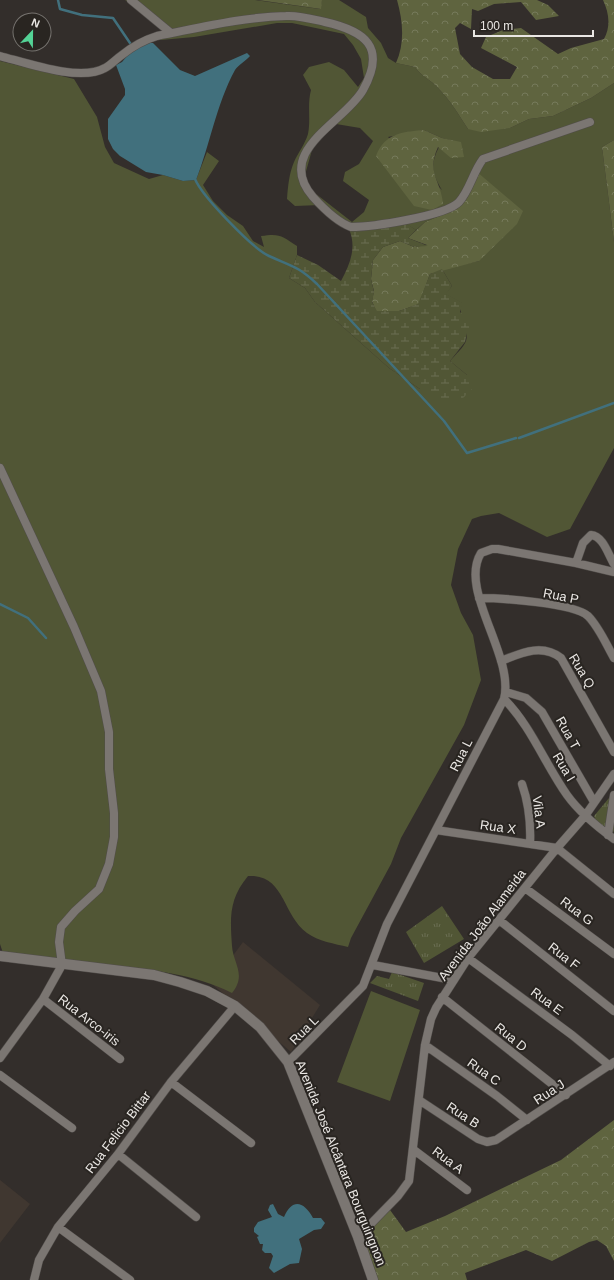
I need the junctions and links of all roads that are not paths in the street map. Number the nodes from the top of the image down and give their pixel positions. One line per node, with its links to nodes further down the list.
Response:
1 (131, 0): 2 (street)
2 (171, 33): 3 (street); 4 (street)
3 (0, 56)
4 (590, 122)
5 (0, 468): 29 (street)
6 (576, 563): 7 (street); 8 (street); 9 (street)
7 (614, 564)
8 (614, 572)
9 (479, 598): 10 (street, Rua P); 11 (street)
10 (614, 658)
11 (501, 661): 12 (street); 13 (street, Rua Q)
12 (505, 696): 17 (street, Rua T); 18 (street, Rua I); 19 (street, Rua L)
13 (614, 752)
14 (613, 779): 17 (street, Avenida João Alameida)
15 (522, 784): 21 (street, Vila A)
16 (614, 795): 20 (street)
17 (594, 802): 18 (street, Avenida João Alameida)
18 (585, 816): 20 (street, Rua I); 22 (street, Avenida João Alameida)
19 (436, 830): 21 (street, Rua X); 30 (street, Rua L)
20 (611, 837)
21 (530, 844): 22 (street, Rua X)
22 (557, 848): 23 (street, Avenida João Alameida); 24 (street)
23 (526, 888): 25 (street, Avenida João Alameida); 26 (street, Rua G)
24 (614, 894)
25 (499, 920): 28 (street, Avenida João Alameida); 35 (street, Rua F)
26 (614, 954)
27 (0, 956): 29 (street, Avenida José Alcântara Bourguingnon)
28 (468, 958): 31 (street, Avenida João Alameida); 40 (street, Rua E)
29 (62, 965): 33 (street); 34 (street, Avenida José Alcântara Bourguingnon)
30 (372, 965): 31 (street); 39 (street, Rua L)
31 (453, 980): 32 (street, Avenida João Alameida)
32 (442, 997): 36 (street, Avenida João Alameida); 43 (street, Rua D)
33 (42, 999): 37 (street); 38 (street, Rua Arco-iris)
34 (235, 1006): 39 (street, Avenida José Alcântara Bourguingnon); 42 (street, Rua Felicio Bittar)
35 (614, 1011)
36 (425, 1046): 44 (street, Avenida João Alameida); 45 (street, Rua C)
37 (0, 1058)
38 (120, 1060)
39 (288, 1062): 54 (street, Avenida José Alcântara Bourguingnon)
40 (612, 1064): 43 (street, Rua J)
41 (0, 1075): 46 (street)
42 (171, 1082): 48 (street); 50 (street, Rua Felicio Bittar)
43 (566, 1095): 45 (street, Rua J)
44 (419, 1100): 47 (street, Rua B); 49 (street, Avenida João Alameida)
45 (527, 1120): 47 (street, Rua J)
46 (72, 1128)
47 (496, 1140)
48 (251, 1143)
49 (414, 1150): 51 (street, Rua A); 54 (street, Avenida João Alameida)
50 (118, 1154): 52 (street); 53 (street, Rua Felicio Bittar)
51 (467, 1190)
52 (196, 1217)
53 (58, 1227): 55 (street, Rua Felicio Bittar); 56 (street)
54 (358, 1237): 57 (street, Avenida José Alcântara Bourguingnon)
55 (34, 1280)
56 (130, 1280)
57 (373, 1280)

